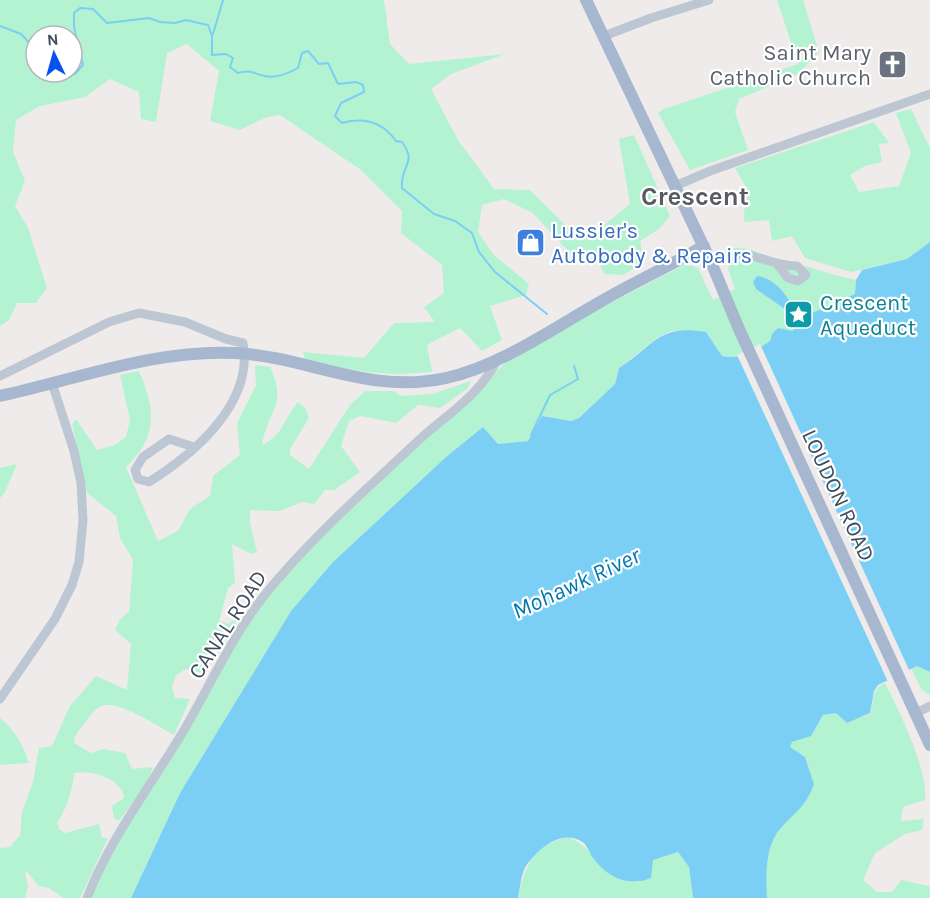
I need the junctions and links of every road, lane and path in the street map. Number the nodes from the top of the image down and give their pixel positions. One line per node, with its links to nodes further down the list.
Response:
1 (586, 0): 3 (main road, LOUDON ROAD)
2 (709, 0): 3 (street)
3 (604, 36): 5 (main road, LOUDON ROAD)
4 (930, 94): 5 (street)
5 (675, 186): 6 (main road, LOUDON ROAD)
6 (704, 246): 7 (main road, LOUDON ROAD); 10 (main road)
7 (711, 262): 8 (street); 17 (main road, LOUDON ROAD)
8 (778, 265)
9 (245, 354): 10 (main road); 11 (street); 12 (main road); 14 (street)
10 (498, 358): 19 (street, CANAL ROAD)
11 (1, 376): 13 (street)
12 (52, 383): 13 (main road); 15 (street)
13 (5, 395)
14 (194, 447): 14 (street)
15 (0, 699)
16 (930, 706): 17 (street)
17 (916, 713): 18 (main road, LOUDON ROAD)
18 (930, 745)
19 (87, 898)

